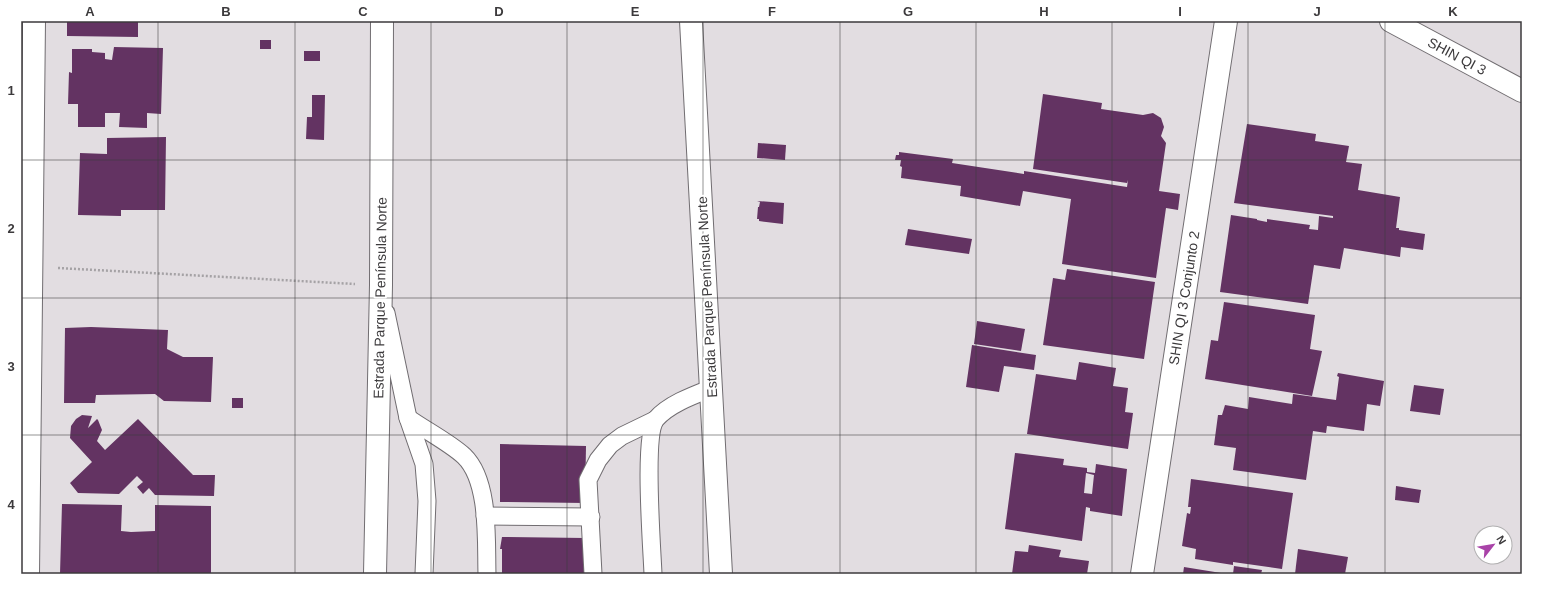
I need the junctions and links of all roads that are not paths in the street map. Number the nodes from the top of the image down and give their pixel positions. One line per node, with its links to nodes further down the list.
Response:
1 (34, 21): 7 (street)
2 (382, 21): 8 (street, Estrada Parque Península Norte)
3 (691, 21): 9 (street, Estrada Parque Península Norte)
4 (1226, 21): 21 (street, SHIN QI 3 Conjunto 2)
5 (1391, 21): 6 (street, SHIN QI 3)
6 (1522, 91)
7 (26, 266): 14 (street)
8 (381, 285): 10 (lane); 15 (street, Estrada Parque Península Norte)
9 (712, 388): 11 (lane); 20 (street, Estrada Parque Península Norte)
10 (408, 418): 12 (lane); 16 (lane)
11 (655, 420): 13 (lane); 19 (lane)
12 (485, 516): 13 (lane); 17 (lane)
13 (591, 517): 18 (lane)
14 (28, 574)
15 (375, 574)
16 (424, 574)
17 (487, 574)
18 (593, 574)
19 (653, 574)
20 (721, 574)
21 (1142, 574)

